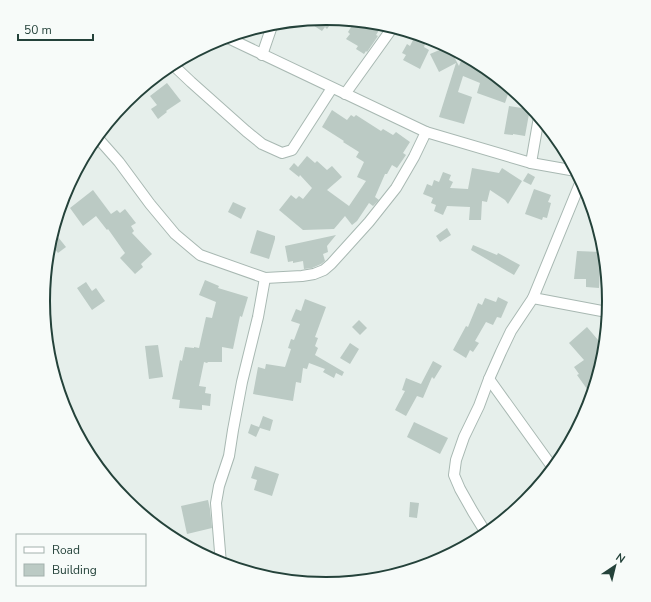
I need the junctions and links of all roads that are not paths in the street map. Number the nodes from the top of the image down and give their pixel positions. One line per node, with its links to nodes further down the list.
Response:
1 (270, 30): 4 (street)
2 (389, 32): 7 (street)
3 (234, 41): 4 (street)
4 (262, 55): 6 (street)
5 (177, 69): 6 (street)
6 (332, 88): 7 (street)
7 (345, 94): 9 (street)
8 (538, 125): 11 (street)
9 (426, 132): 11 (street); 14 (street)
10 (101, 141): 14 (street)
11 (531, 163): 12 (street)
12 (568, 170)
13 (578, 189): 15 (street)
14 (265, 278): 20 (street)
15 (533, 298): 16 (street); 17 (street)
16 (601, 311)
17 (489, 379): 18 (street); 19 (street)
18 (549, 462)
19 (483, 528)
20 (220, 556)

